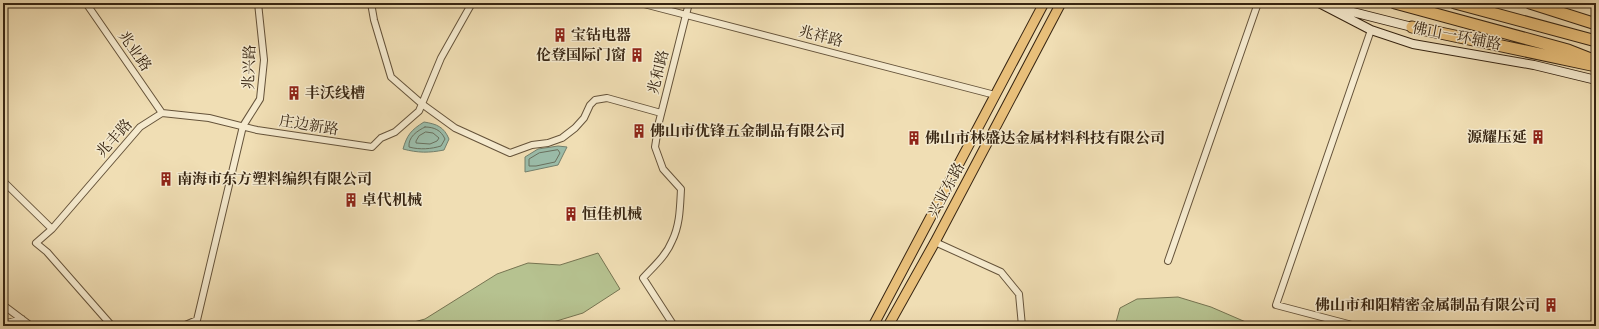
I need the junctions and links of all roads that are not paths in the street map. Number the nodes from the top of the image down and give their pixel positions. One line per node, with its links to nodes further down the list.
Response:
1 (86, 3): 24 (street, 兆业路)
2 (258, 3): 26 (street, 兆兴路)
3 (371, 3): 23 (street)
4 (472, 3): 23 (street)
5 (640, 3): 14 (street, 兆祥路)
6 (689, 3): 14 (street, 兆和路)
7 (1044, 3): 22 (main road, 兴业东路)
8 (1061, 3): 29 (main road, 兴业东路)
9 (1258, 3): 30 (street)
10 (1319, 3): 16 (main road); 17 (main road, 佛山一环辅路)
11 (1395, 3): 19 (highway)
12 (1455, 3): 18 (highway)
13 (1530, 3): 15 (highway)
14 (686, 15): 22 (street, 兆祥路); 25 (street, 兆和路)
15 (1596, 24)
16 (1412, 27): 20 (highway)
17 (1372, 30): 21 (main road, 佛山一环辅路); 41 (street)
18 (1596, 40)
19 (1596, 61)
20 (1596, 66)
21 (1596, 80)
22 (995, 95): 38 (main road, 兴业东路)
23 (422, 104): 25 (street); 26 (street, 庄边新路)
24 (162, 113): 26 (street); 28 (street, 兆丰路)
25 (661, 113): 37 (street, 兆和路)
26 (243, 126): 36 (street, 兆兴路)
27 (3, 181): 28 (street)
28 (52, 229): 35 (street, 兆丰路)
29 (935, 242): 39 (main road, 兴业东路); 40 (street)
30 (1168, 261)
31 (3, 305): 32 (street)
32 (22, 319): 33 (street); 34 (street)
33 (3, 324)
34 (31, 326)
35 (112, 326)
36 (183, 326)
37 (674, 326)
38 (873, 326)
39 (888, 326)
40 (1022, 326)
41 (1356, 326)

